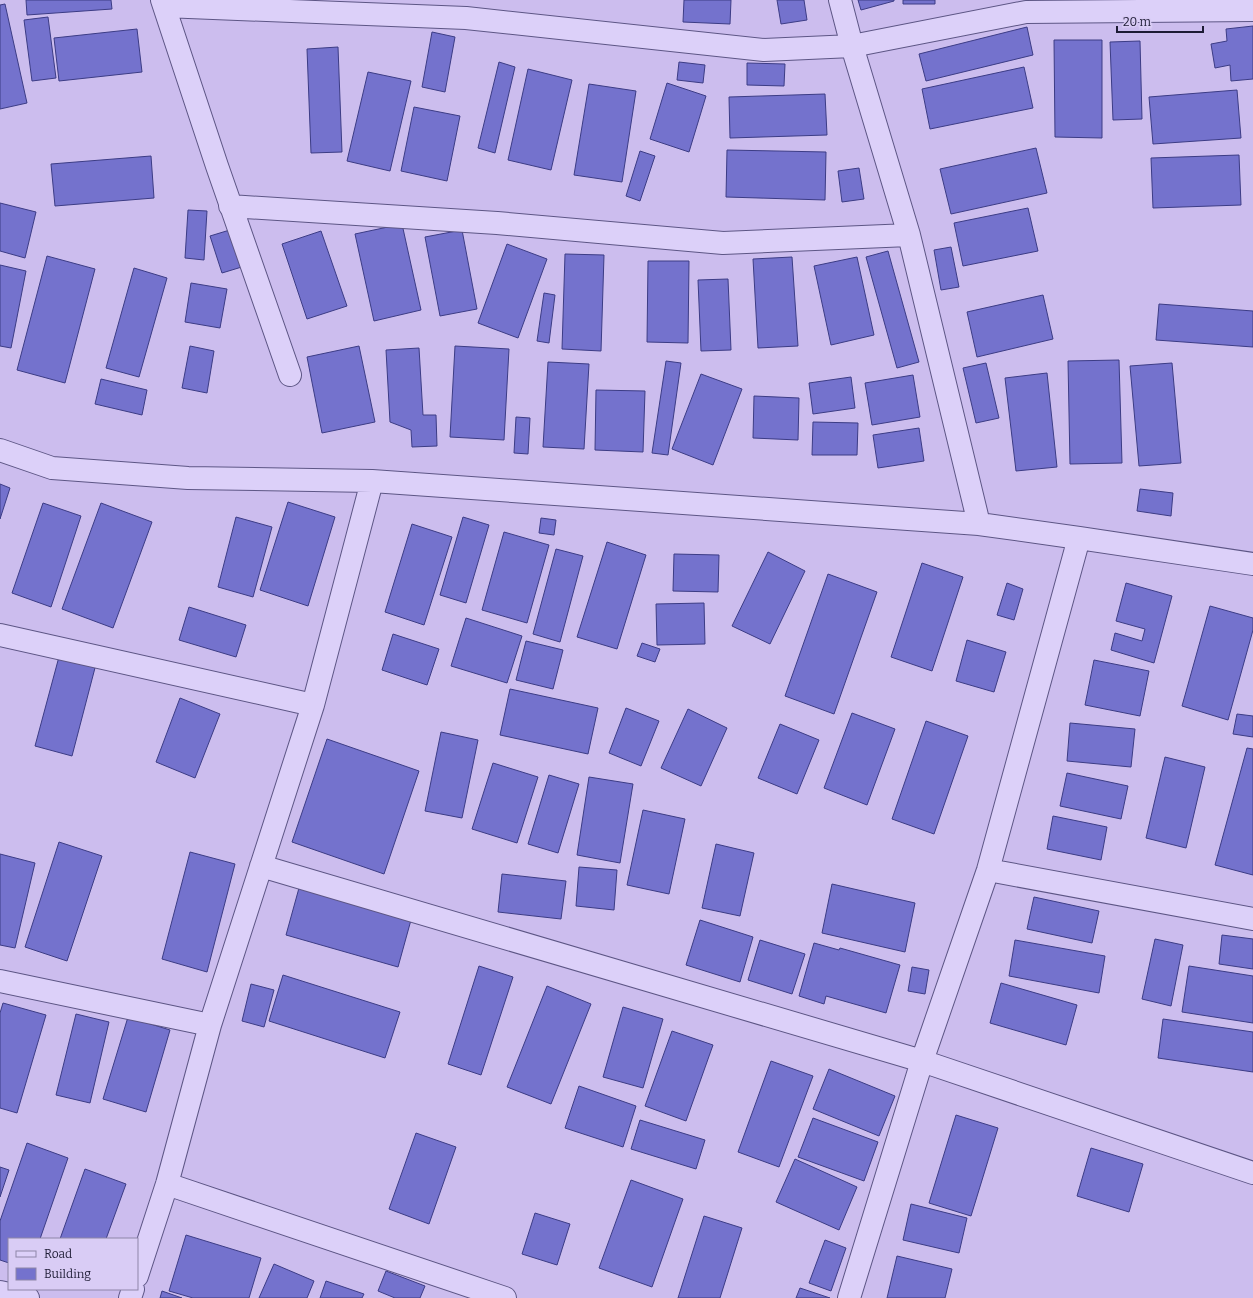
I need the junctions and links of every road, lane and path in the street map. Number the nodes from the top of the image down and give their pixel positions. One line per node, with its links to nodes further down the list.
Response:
1 (840, 0): 5 (street)
2 (163, 3): 3 (street); 6 (street)
3 (463, 9): 5 (street)
4 (1253, 10): 5 (street)
5 (852, 46): 7 (street)
6 (230, 206): 7 (street); 8 (street)
7 (909, 234): 11 (street)
8 (290, 375)
9 (0, 450): 10 (street)
10 (372, 481): 11 (street); 15 (street)
11 (979, 524): 12 (street)
12 (1079, 538): 13 (street); 17 (street)
13 (1253, 564)
14 (0, 635): 15 (street)
15 (313, 705): 16 (street)
16 (261, 866): 20 (street); 21 (street)
17 (988, 870): 18 (street); 21 (street)
18 (1253, 919)
19 (0, 981): 20 (street)
20 (210, 1025): 23 (street)
21 (922, 1061): 22 (street); 28 (street)
22 (1253, 1173)
23 (167, 1184): 24 (street); 27 (street)
24 (138, 1273)
25 (0, 1292): 26 (street)
26 (28, 1298)
27 (505, 1298)
28 (849, 1298)

